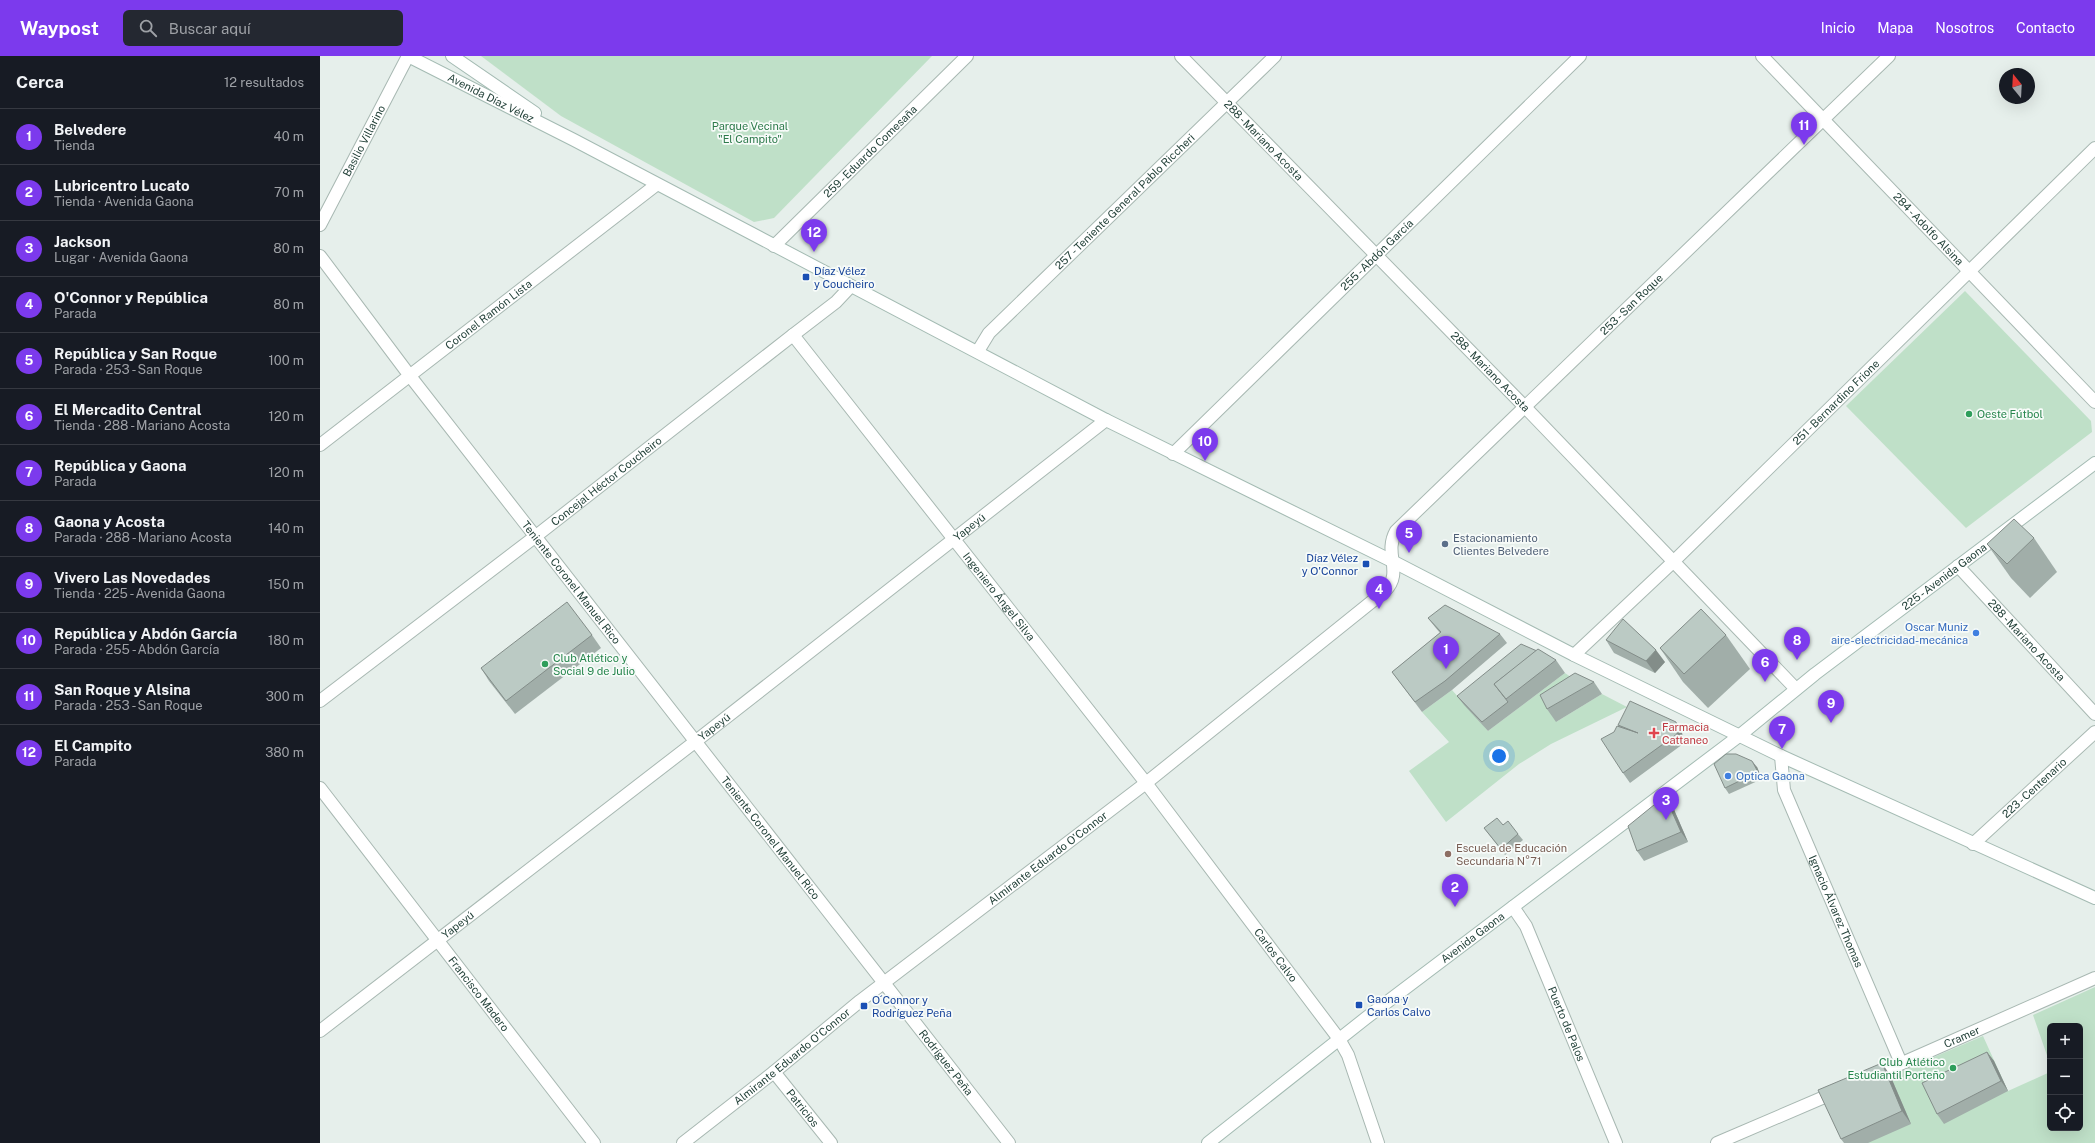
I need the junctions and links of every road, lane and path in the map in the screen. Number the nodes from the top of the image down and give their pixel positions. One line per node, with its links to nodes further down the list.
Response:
1 (408, 56): 11 (street, Avenida Díaz Vélez); 14 (street, Basilio Villarino)
2 (452, 56): 11 (street)
3 (967, 56): 15 (street, 259 - Eduardo Comesaña)
4 (1181, 56): 9 (street, 288 - Mariano Acosta)
5 (1275, 56): 9 (street, 257 - Teniente General Pablo Riccheri)
6 (1580, 56): 17 (street, 255 - Abdón García)
7 (1762, 56): 10 (street, 284 - Adolfo Alsina)
8 (1889, 56): 10 (street, 253 - San Roque)
9 (1227, 102): 17 (street, 288 - Mariano Acosta); 21 (street, 257 - Teniente General Pablo Riccheri)
10 (1824, 120): 18 (street, 284 - Adolfo Alsina); 24 (street, 253 - San Roque)
11 (574, 140): 13 (street)
12 (2095, 148): 18 (street, 251 - Bernardino Frione)
13 (656, 185): 15 (street); 22 (street, Coronel Ramón Lista)
14 (320, 225)
15 (774, 246): 19 (street)
16 (320, 256): 22 (street, Teniente Coronel Manuel Rico)
17 (1377, 256): 24 (street, 288 - Mariano Acosta); 27 (street, 255 - Abdón García)
18 (1968, 270): 23 (street, 284 - Adolfo Alsina); 32 (street, 251 - Bernardino Frione)
19 (850, 286): 20 (street, Concejal Héctor Coucheiro); 21 (street)
20 (793, 335): 29 (street, Concejal Héctor Coucheiro); 30 (street, Ingeniero Ángel Silva)
21 (978, 351): 25 (street)
22 (410, 376): 26 (street, Coronel Ramón Lista); 29 (street, Teniente Coronel Manuel Rico)
23 (2095, 402)
24 (1524, 406): 31 (street, 253 - San Roque); 32 (street, 288 - Mariano Acosta)
25 (1106, 420): 27 (street); 30 (street, Yapeyú)
26 (320, 445)
27 (1173, 454): 31 (street)
28 (2095, 463): 33 (street, 225 - Avenida Gaona)
29 (536, 536): 36 (street, Concejal Héctor Coucheiro); 40 (street, Teniente Coronel Manuel Rico)
30 (953, 539): 40 (street, Yapeyú); 42 (street, Ingeniero Ángel Silva)
31 (1392, 561): 34 (street); 42 (street, Almirante Eduardo O'Connor)
32 (1673, 562): 34 (street, 251 - Bernardino Frione); 35 (street, 288 - Mariano Acosta)
33 (1958, 566): 35 (street, 225 - Avenida Gaona); 37 (street, 288 - Mariano Acosta)
34 (1574, 655): 39 (street)
35 (1796, 689): 39 (street, 225 - Avenida Gaona)
36 (320, 701)
37 (2095, 714)
38 (2095, 732): 44 (street, 223 - Centenario)
39 (1739, 736): 41 (street); 46 (street, Avenida Gaona)
40 (696, 741): 47 (street, Yapeyú); 49 (street, Teniente Coronel Manuel Rico)
41 (1781, 756): 44 (street); 52 (street, Ignacio Álvarez Thomas)
42 (1146, 783): 49 (street, Almirante Eduardo O'Connor); 51 (street, Carlos Calvo)
43 (320, 788): 47 (street, Francisco Madero)
44 (1973, 844): 45 (street)
45 (2095, 898)
46 (1513, 907): 51 (street, Avenida Gaona); 62 (street, Puerto de Palos)
47 (438, 939): 50 (street, Yapeyú); 56 (street, Francisco Madero)
48 (2095, 978): 52 (street, Cramer)
49 (884, 982): 53 (street, Almirante Eduardo O'Connor); 59 (street, Rodríguez Peña)
50 (320, 1032)
51 (1339, 1039): 60 (street, Avenida Gaona); 61 (street, Carlos Calvo)
52 (1901, 1063): 54 (street, Cramer)
53 (774, 1072): 57 (street, Almirante Eduardo O'Connor); 58 (street, Patricios)
54 (1859, 1082)
55 (1844, 1088): 63 (street)
56 (594, 1143)
57 (683, 1143)
58 (831, 1143)
59 (1009, 1143)
60 (1208, 1143)
61 (1378, 1143)
62 (1616, 1143)
63 (1717, 1143)

